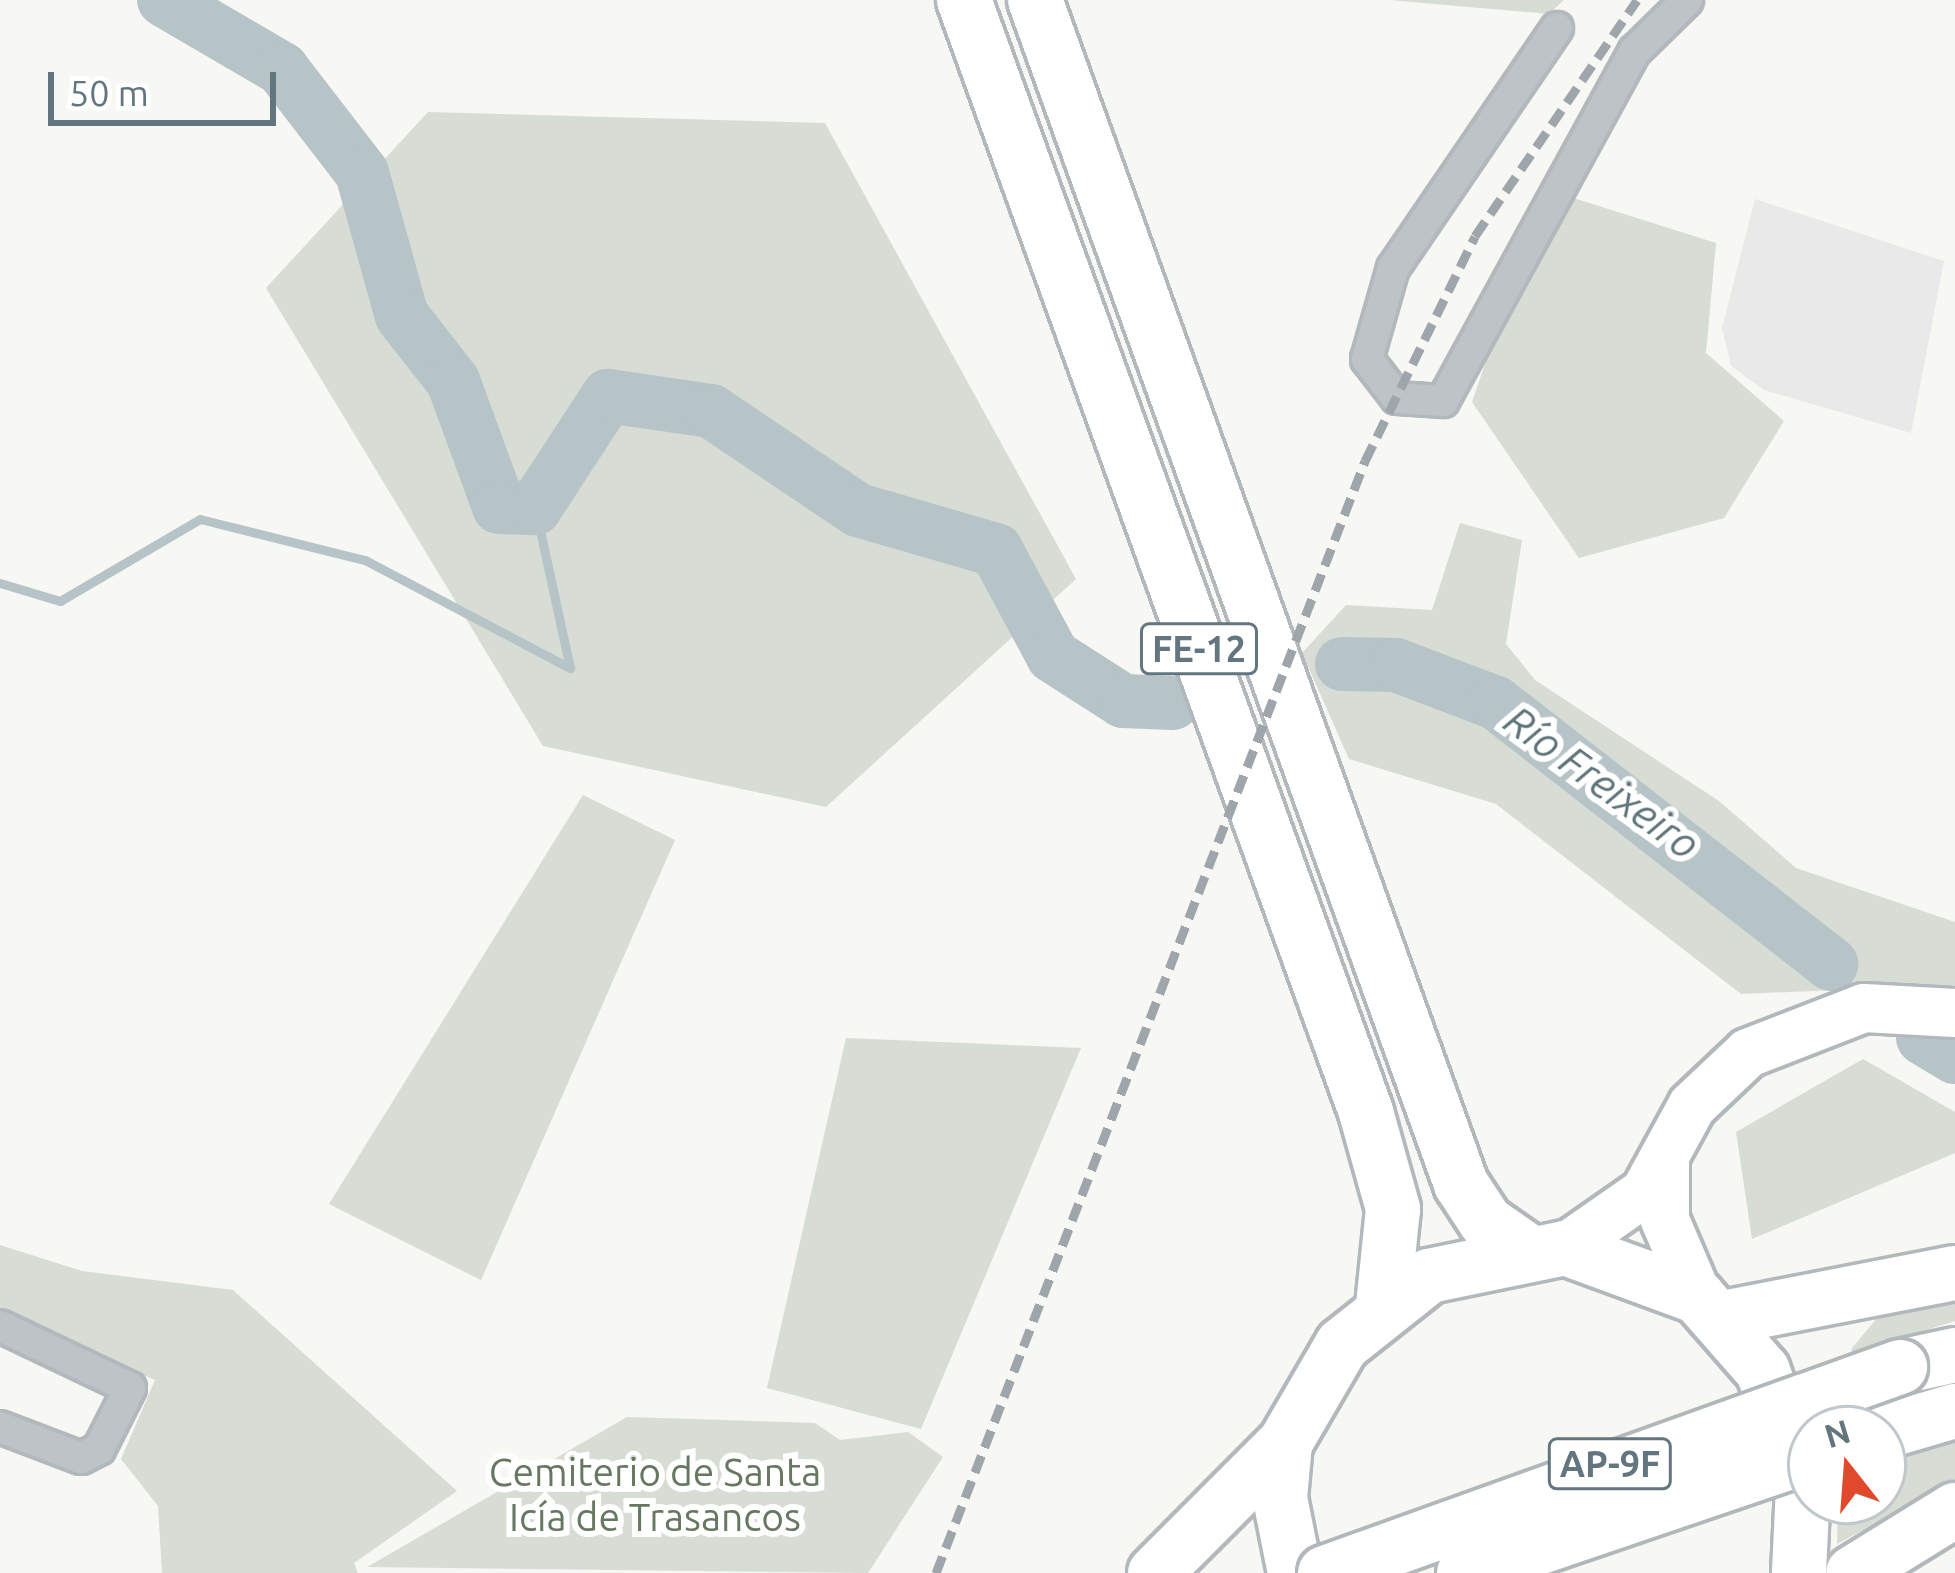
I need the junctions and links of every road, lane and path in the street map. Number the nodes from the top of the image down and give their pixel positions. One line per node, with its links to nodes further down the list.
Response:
1 (964, 0): 9 (highway, FE-12)
2 (1035, 0): 7 (highway, FE-12)
3 (1687, 0): 4 (street)
4 (1557, 28)
5 (1955, 1013): 6 (main road)
6 (1665, 1163): 7 (main road); 10 (main road)
7 (1545, 1249): 9 (highway); 10 (highway, FE-12)
8 (1955, 1273): 10 (highway)
9 (1383, 1305): 14 (highway)
10 (1711, 1307): 21 (highway)
11 (0, 1326): 13 (street)
12 (1955, 1354): 19 (highway, AP-9F, bridge)
13 (0, 1427)
14 (1285, 1443): 17 (highway); 18 (highway)
15 (1787, 1463): 20 (highway, AP-9F, bridge)
16 (1955, 1510): 22 (highway)
17 (1155, 1573)
18 (1295, 1573)
19 (1325, 1573)
20 (1464, 1573)
21 (1799, 1573)
22 (1853, 1573)

